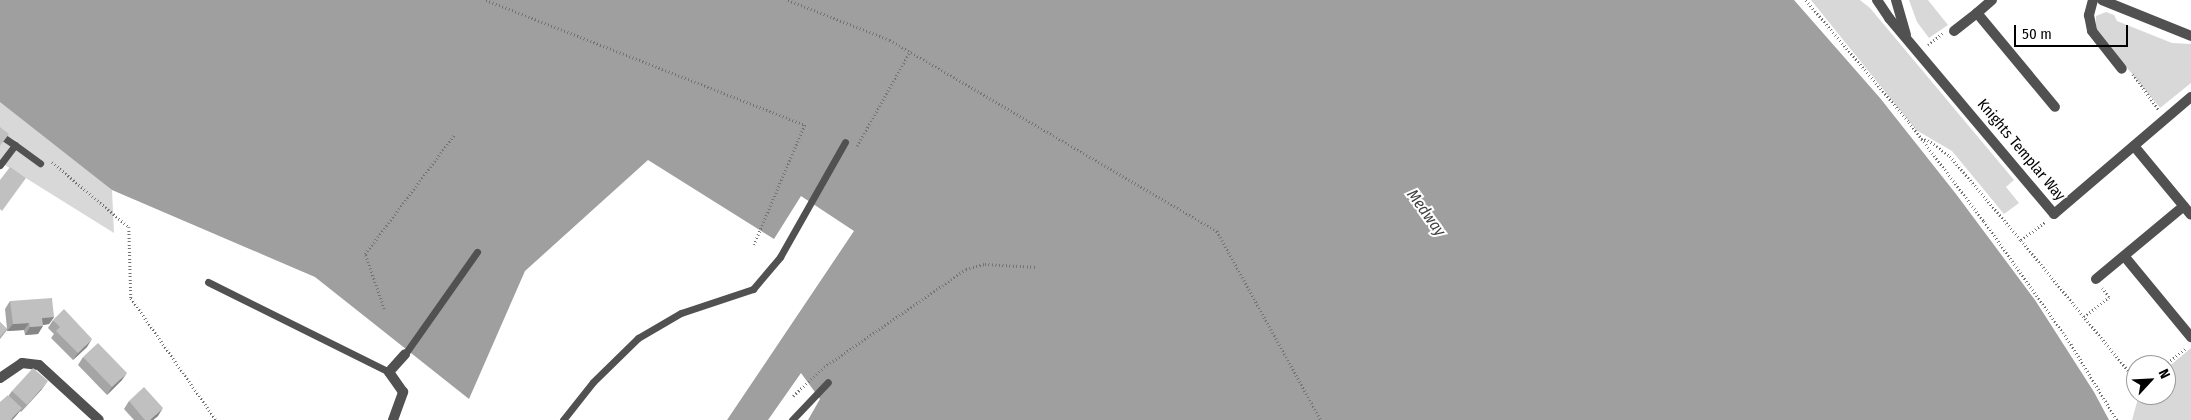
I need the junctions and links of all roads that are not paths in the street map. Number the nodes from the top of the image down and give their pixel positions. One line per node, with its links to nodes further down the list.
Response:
1 (1877, 0): 9 (street, Knights Templar Way)
2 (1896, 0): 9 (street, Knights Templar Way)
3 (1992, 0): 6 (street)
4 (2093, 0): 10 (street)
5 (2102, 0): 8 (street)
6 (1977, 12): 7 (street); 12 (street)
7 (1954, 31)
8 (2191, 36)
9 (1906, 37): 16 (street, Knights Templar Way)
10 (2125, 69)
11 (2191, 97): 16 (street, Knights Templar Way)
12 (2055, 106)
13 (0, 136): 15 (lane)
14 (845, 142): 32 (lane)
15 (15, 145): 17 (lane); 18 (lane)
16 (2134, 146): 19 (street)
17 (40, 163)
18 (0, 165)
19 (2184, 206): 20 (street); 22 (street)
20 (2191, 215)
21 (477, 252): 26 (lane)
22 (2125, 257): 23 (street); 25 (street)
23 (2096, 279)
24 (208, 282): 27 (lane)
25 (2191, 337)
26 (405, 354): 27 (street)
27 (389, 372): 31 (street)
28 (0, 378): 30 (street)
29 (828, 382): 33 (lane)
30 (99, 420)
31 (392, 420)
32 (563, 420)
33 (792, 420)

